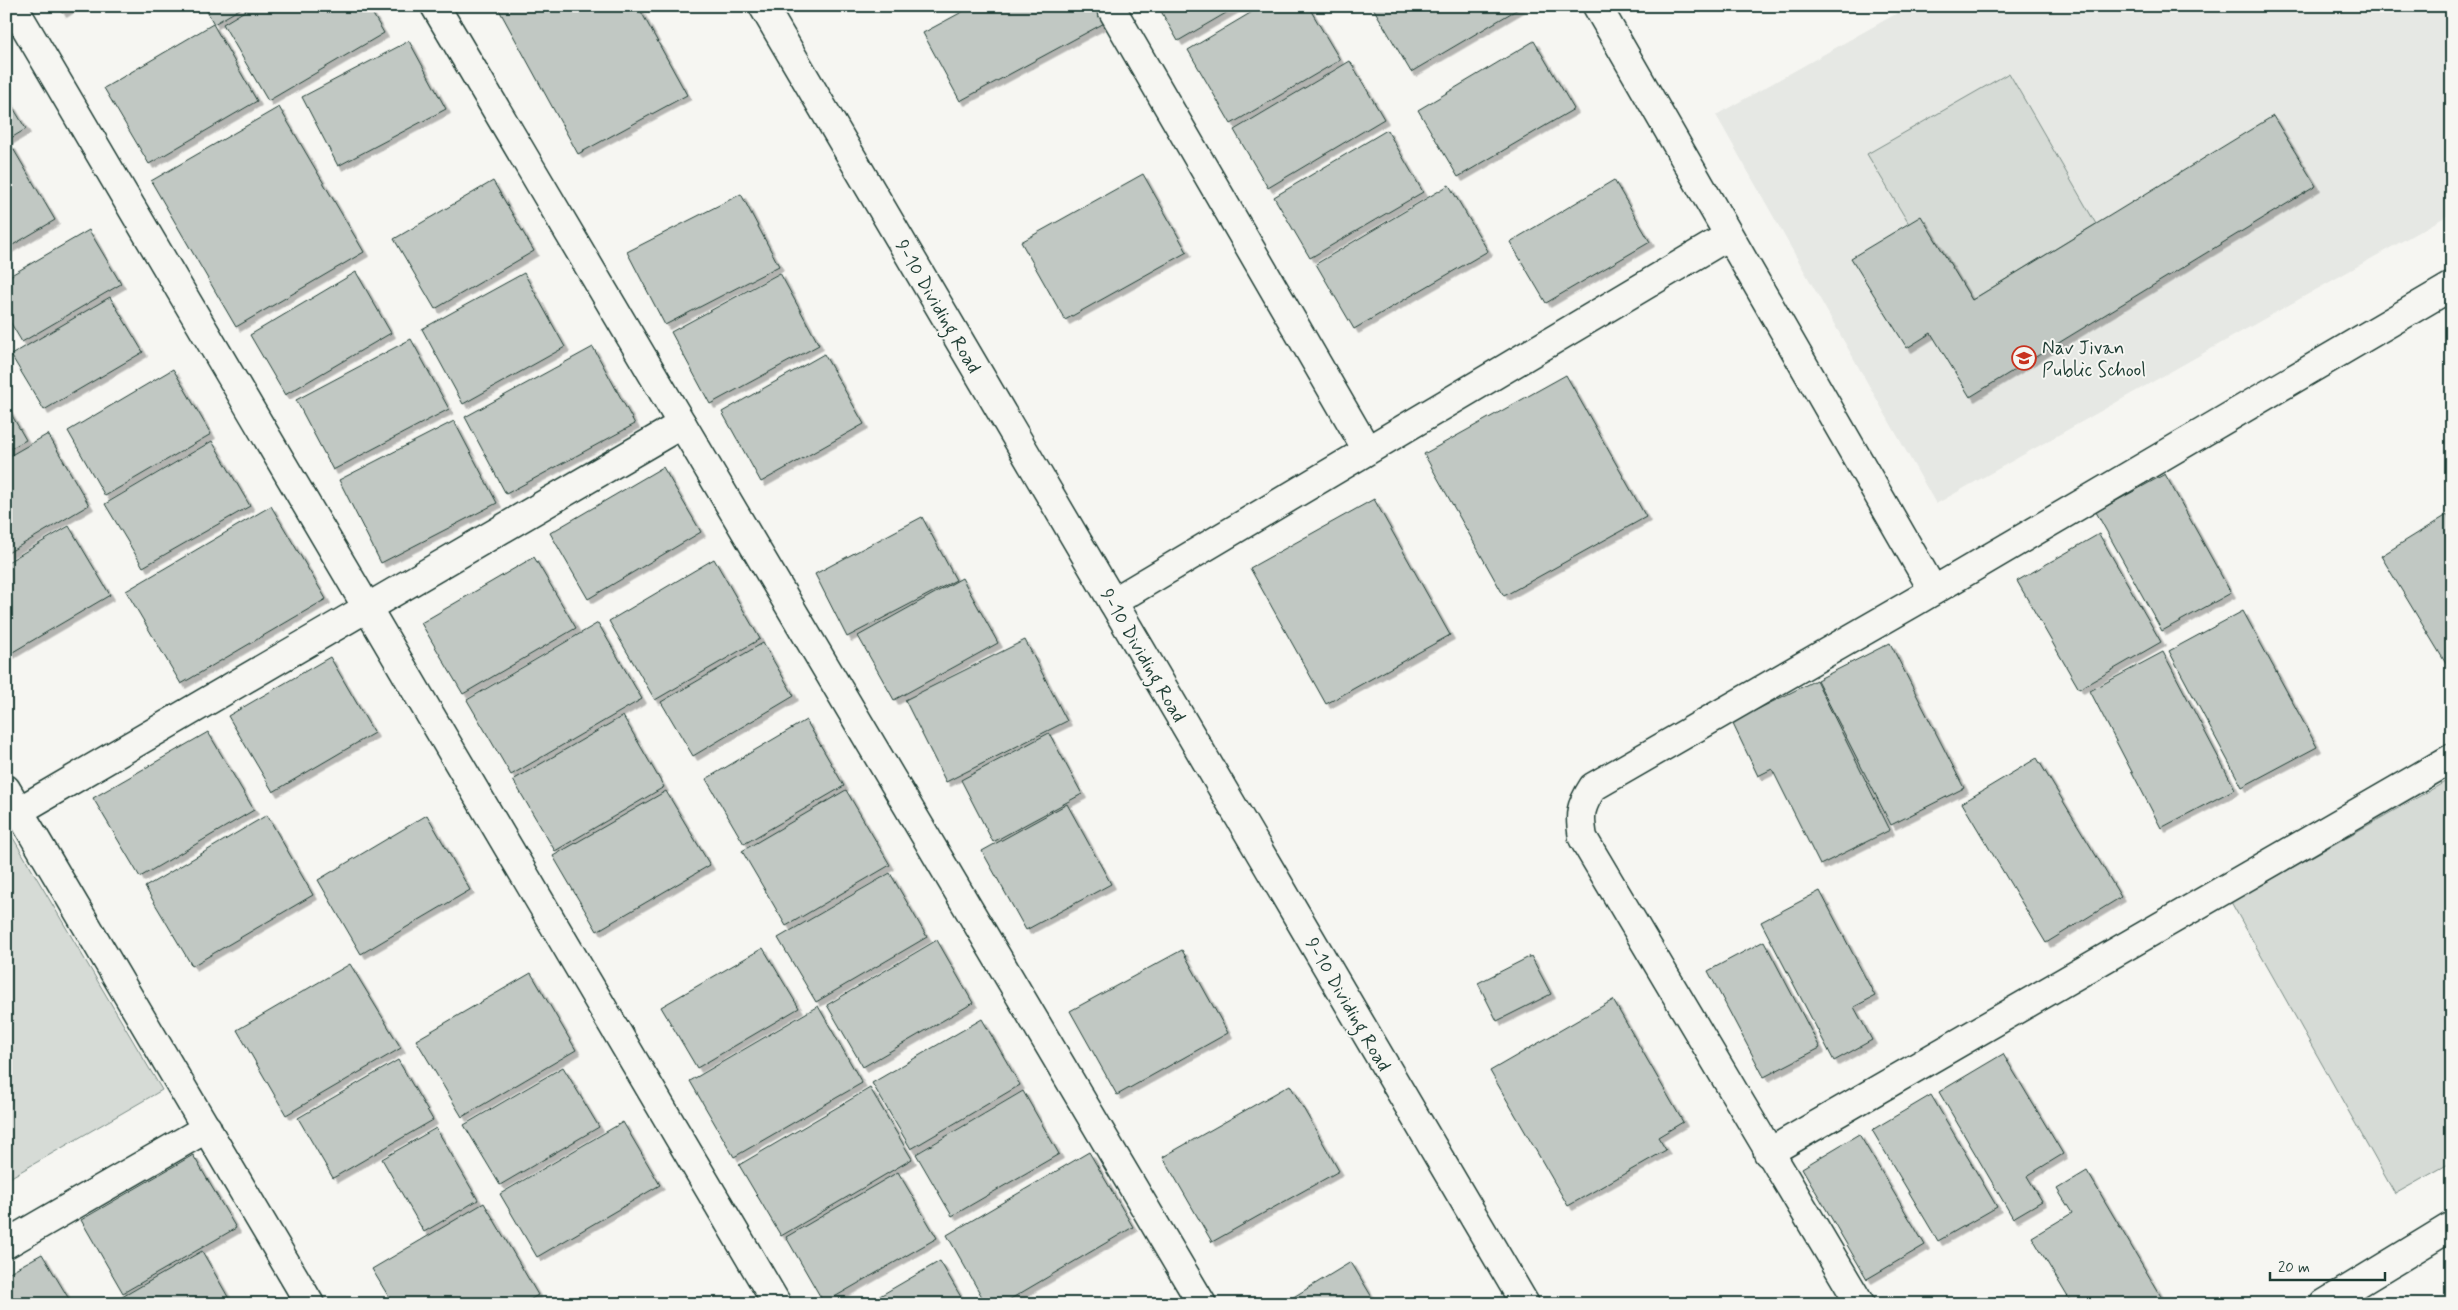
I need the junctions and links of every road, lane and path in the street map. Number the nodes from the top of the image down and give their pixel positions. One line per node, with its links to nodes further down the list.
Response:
1 (13, 6): 12 (street)
2 (435, 6): 8 (street)
3 (763, 6): 11 (street, 9-10 Dividing Road)
4 (1110, 6): 9 (street)
5 (1597, 6): 6 (street)
6 (1728, 236): 9 (street); 10 (street)
7 (2452, 286): 10 (street)
8 (682, 424): 12 (street); 21 (street)
9 (1367, 450): 11 (street)
10 (1933, 590): 16 (street)
11 (1113, 602): 22 (street, 9-10 Dividing Road)
12 (367, 608): 14 (street); 20 (street)
13 (2452, 758): 16 (street)
14 (13, 800): 15 (street)
15 (206, 1128): 18 (street); 19 (street)
16 (1768, 1153): 23 (street)
17 (2452, 1226): 24 (street)
18 (6, 1244)
19 (310, 1304)
20 (777, 1304)
21 (1202, 1304)
22 (1525, 1304)
23 (1860, 1304)
24 (2324, 1304)

